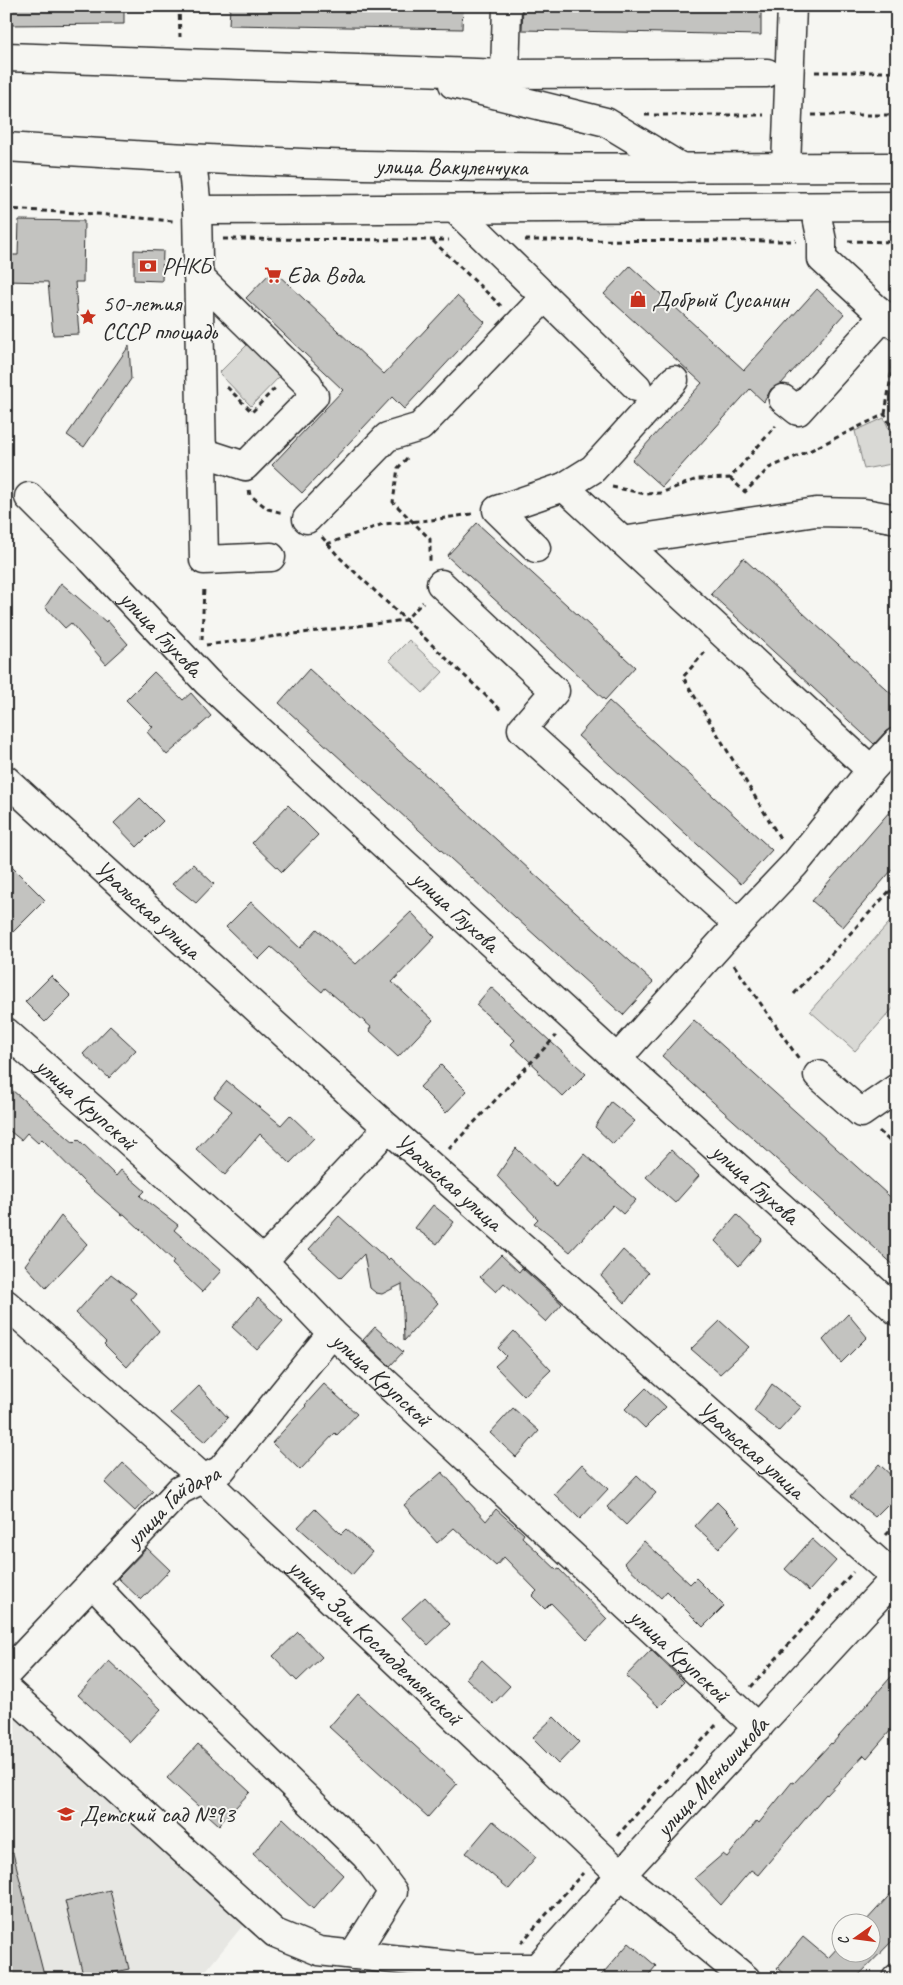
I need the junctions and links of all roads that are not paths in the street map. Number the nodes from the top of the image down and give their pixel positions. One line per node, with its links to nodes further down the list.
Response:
1 (506, 6): 6 (street)
2 (792, 6): 5 (street)
3 (6, 57): 4 (street)
4 (393, 70): 6 (street); 11 (street)
5 (778, 73): 6 (street); 10 (street)
6 (505, 74)
7 (6, 147): 8 (street, улица Вакуленчука)
8 (192, 159): 11 (street, улица Вакуленчука); 15 (street)
9 (897, 166): 10 (street, улица Вакуленчука)
10 (786, 167): 11 (street, улица Вакуленчука)
11 (682, 168)
12 (897, 206): 13 (street)
13 (815, 207): 14 (street); 18 (street)
14 (456, 209): 15 (street); 17 (street)
15 (197, 210): 16 (street)
16 (198, 276): 22 (street); 22 (street)
17 (545, 296): 20 (street); 26 (street)
18 (891, 321): 21 (street)
19 (674, 380): 23 (street)
20 (637, 387)
21 (788, 403)
22 (202, 452): 29 (street)
23 (570, 483): 27 (street); 28 (street)
24 (29, 497): 36 (street, улица Глухова)
25 (897, 519): 27 (street)
26 (307, 520)
27 (622, 541): 32 (street)
28 (536, 548)
29 (271, 557)
30 (441, 584): 34 (street)
31 (897, 742): 32 (street)
32 (871, 770): 34 (street)
33 (6, 780): 39 (street, Уральская улица)
34 (738, 924): 36 (street)
35 (6, 1032): 40 (street, улица Крупской)
36 (617, 1059): 42 (street, улица Глухова)
37 (818, 1075): 38 (street)
38 (897, 1088)
39 (388, 1128): 40 (street); 45 (street, Уральская улица)
40 (264, 1261): 43 (street, улица Крупской)
41 (6, 1304): 44 (street, улица Зои Космодемьянской)
42 (897, 1311)
43 (332, 1333): 44 (street, улица Гайдара); 49 (street, улица Крупской)
44 (204, 1479): 46 (street, улица Гайдара); 50 (street, улица Зои Космодемьянской)
45 (896, 1577): 49 (street, улица Меньшикова)
46 (92, 1583): 47 (street, улица Гайдара); 51 (street)
47 (6, 1674)
48 (6, 1689): 51 (street)
49 (758, 1728): 50 (street, улица Меньшикова)
50 (621, 1875): 52 (street, улица Меньшикова); 53 (street, улица Зои Космодемьянской)
51 (353, 1955): 52 (street)
52 (532, 1973)
53 (746, 1979)

